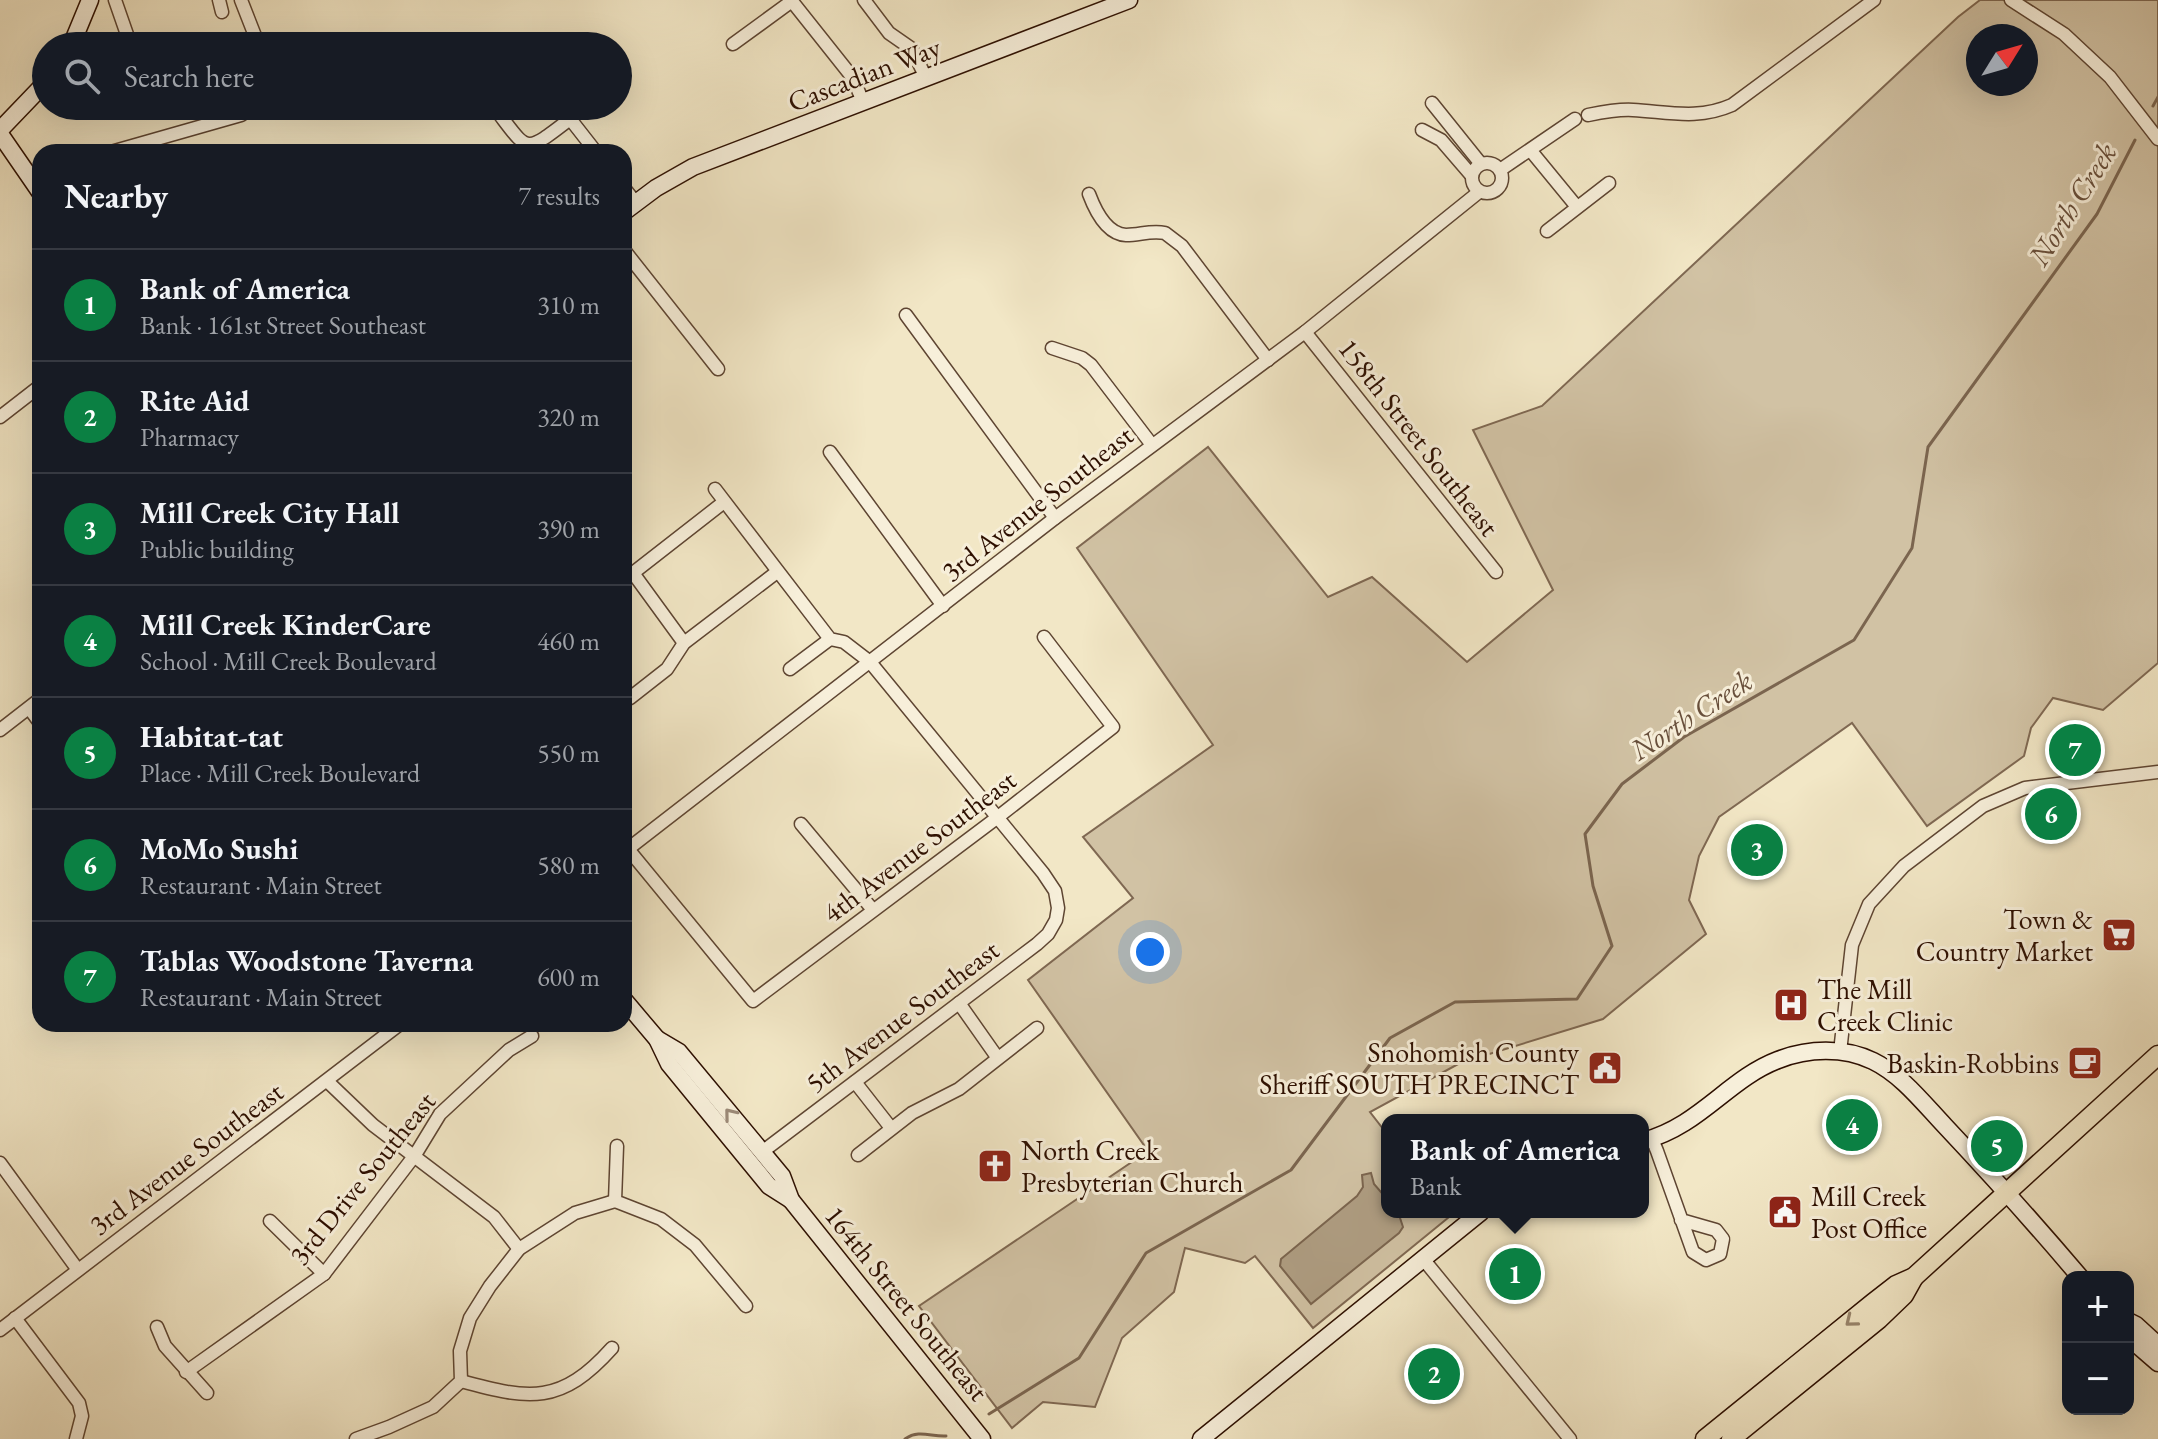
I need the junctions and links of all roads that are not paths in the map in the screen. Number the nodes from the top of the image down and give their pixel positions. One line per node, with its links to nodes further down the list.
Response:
1 (90, 0): 10 (street)
2 (115, 0): 11 (street)
3 (241, 0): 12 (street)
4 (792, 0): 13 (street); 16 (street)
5 (864, 0): 14 (street)
6 (1129, 0): 9 (street, Cascadian Way)
7 (1874, 0): 18 (street)
8 (2011, 0): 26 (street)
9 (1105, 4): 14 (street, Cascadian Way)
10 (77, 32)
11 (126, 32)
12 (254, 32)
13 (733, 44)
14 (926, 78): 16 (street, Cascadian Way)
15 (32, 97): 25 (street)
16 (863, 102): 39 (street, Cascadian Way)
17 (1432, 103): 32 (street)
18 (1588, 115)
19 (1575, 119): 31 (street)
20 (223, 120): 27 (street)
21 (504, 120): 28 (street)
22 (569, 120): 29 (street)
23 (571, 120): 30 (street)
24 (1422, 130): 34 (street)
25 (0, 132): 35 (street)
26 (2158, 139)
27 (139, 144)
28 (529, 144)
29 (538, 144)
30 (590, 144)
31 (1531, 151): 33 (street); 40 (street)
32 (1481, 164): 33 (street); 34 (street)
33 (1500, 170): 37 (street)
34 (1472, 176): 37 (street)
35 (32, 180)
36 (1609, 183): 40 (street)
37 (1479, 192): 44 (street, 3rd Avenue Southeast)
38 (1089, 194): 46 (street)
39 (632, 206)
40 (1577, 207): 41 (street)
41 (1547, 231)
42 (632, 260): 47 (street)
43 (906, 315): 54 (street)
44 (1305, 332): 46 (street, 3rd Avenue Southeast); 56 (street, 158th Street Southeast)
45 (1052, 348): 50 (street)
46 (1268, 360): 50 (street, 3rd Avenue Southeast)
47 (718, 369)
48 (32, 392): 49 (street)
49 (0, 417)
50 (1152, 445): 54 (street, 3rd Avenue Southeast)
51 (830, 452): 59 (street)
52 (715, 489): 53 (street)
53 (724, 502): 55 (street); 57 (street)
54 (1055, 518): 59 (street, 3rd Avenue Southeast)
55 (777, 572): 61 (street); 62 (street)
56 (1496, 572)
57 (632, 575)
58 (632, 581): 62 (street)
59 (943, 606): 63 (street, 3rd Avenue Southeast)
60 (1044, 637): 71 (street, 4th Avenue Southeast)
61 (830, 639): 63 (street); 64 (street)
62 (684, 643): 65 (street)
63 (870, 662): 71 (street); 73 (street, 3rd Avenue Southeast)
64 (790, 669)
65 (632, 696)
66 (32, 706): 67 (street)
67 (29, 708): 68 (street); 69 (street)
68 (32, 712)
69 (0, 730)
70 (2158, 772): 82 (street)
71 (998, 817): 75 (street, 4th Avenue Southeast); 76 (street, 5th Avenue Southeast)
72 (801, 824): 75 (street)
73 (632, 846)
74 (632, 858): 75 (street, 4th Avenue Southeast)
75 (873, 910)
76 (959, 1003): 84 (street); 86 (street, 5th Avenue Southeast)
77 (632, 1009): 81 (street, 164th Street Southeast)
78 (1037, 1028): 84 (street)
79 (390, 1032): 85 (street, 3rd Avenue Southeast)
80 (532, 1036): 92 (street, 3rd Drive Southeast)
81 (657, 1039): 91 (street, 164th Street Southeast, one-way to 81); 96 (street, 164th Street Southeast)
82 (1840, 1052): 88 (street); 95 (street)
83 (2158, 1055): 95 (main road)
84 (997, 1057): 87 (street)
85 (327, 1081): 92 (street); 103 (street, 3rd Avenue Southeast)
86 (855, 1082): 87 (street); 91 (street, 5th Avenue Southeast)
87 (891, 1128): 93 (street)
88 (1649, 1140)
89 (1649, 1142): 99 (street)
90 (617, 1146): 97 (street)
91 (762, 1152): 96 (street, 164th Street Southeast)
92 (415, 1155): 101 (street); 105 (street, 3rd Drive Southeast)
93 (858, 1155)
94 (0, 1163): 103 (street)
95 (2009, 1193): 104 (street); 106 (main road)
96 (791, 1200): 122 (street, 164th Street Southeast)
97 (615, 1201): 101 (street); 107 (street)
98 (1474, 1218): 102 (street)
99 (1681, 1220)
100 (270, 1221): 105 (street)
101 (519, 1249): 117 (street)
102 (1424, 1260): 123 (street); 124 (street)
103 (78, 1270): 108 (street, 3rd Avenue Southeast)
104 (2075, 1271)
105 (324, 1274): 116 (street, 3rd Drive Southeast)
106 (1914, 1277): 125 (main road, one-way to 125); 126 (main road)
107 (746, 1306)
108 (15, 1318): 111 (street, 3rd Avenue Southeast); 120 (street)
109 (2134, 1324): 113 (street)
110 (157, 1327): 116 (street)
111 (0, 1330)
112 (2134, 1342): 115 (street)
113 (2158, 1345)
114 (612, 1348): 117 (street)
115 (2158, 1363)
116 (186, 1372): 118 (street)
117 (461, 1381): 119 (street)
118 (207, 1393)
119 (391, 1433): 121 (street)
120 (76, 1439)
121 (356, 1439)
122 (982, 1439)
123 (1201, 1439)
124 (1570, 1439)
125 (1705, 1439)
126 (1731, 1439)

